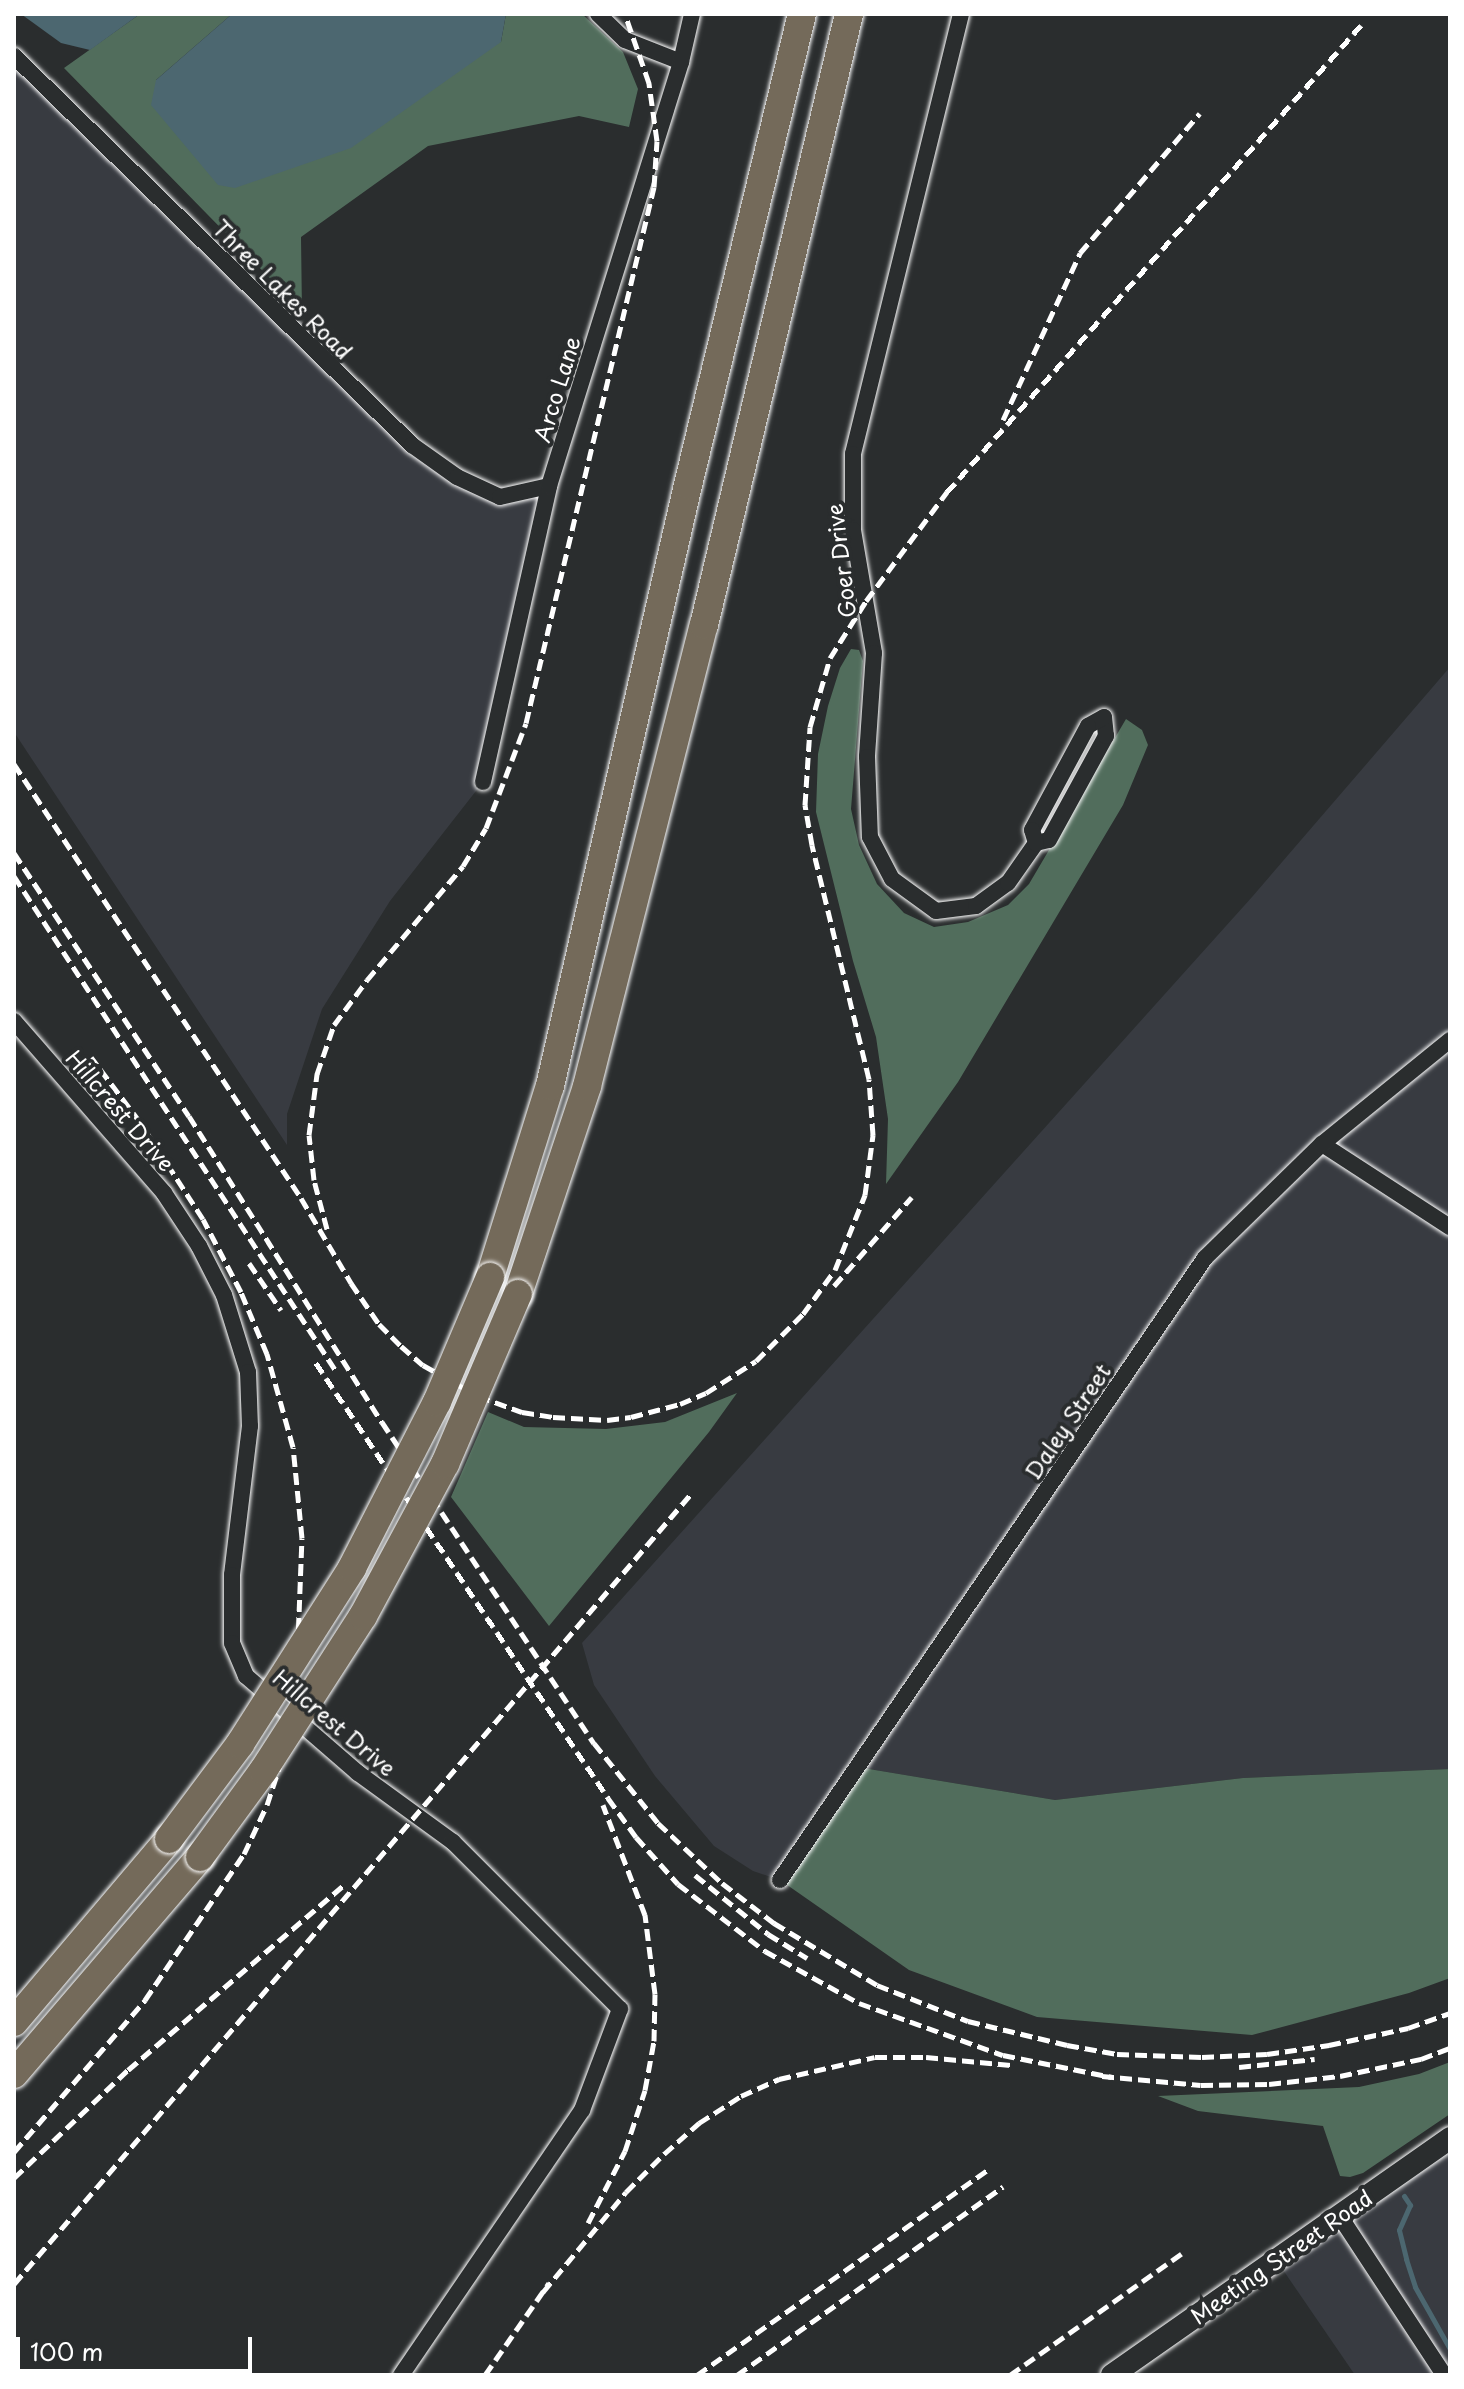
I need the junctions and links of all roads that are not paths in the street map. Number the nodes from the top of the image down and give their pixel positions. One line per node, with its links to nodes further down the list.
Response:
1 (598, 14): 7 (street)
2 (692, 14): 7 (street, Arco Lane)
3 (802, 14): 16 (highway, bridge)
4 (851, 14): 17 (highway, bridge)
5 (961, 14): 10 (street, Goer Drive)
6 (14, 56): 8 (street, Three Lakes Road)
7 (681, 62): 8 (street, Arco Lane)
8 (549, 486): 9 (street, Arco Lane)
9 (483, 782)
10 (1036, 843): 10 (street, Goer Drive)
11 (14, 1021): 20 (street, Hillcrest Drive)
12 (1450, 1040): 13 (street, Daley Street)
13 (1322, 1144): 14 (street); 15 (street, Daley Street)
14 (1450, 1227)
15 (780, 1880)
16 (14, 2022)
17 (14, 2074)
18 (1450, 2138): 19 (street, Meeting Street Road)
19 (1339, 2215): 21 (street, Meeting Street Road); 22 (street)
20 (401, 2375)
21 (1112, 2375)
22 (1444, 2375)

